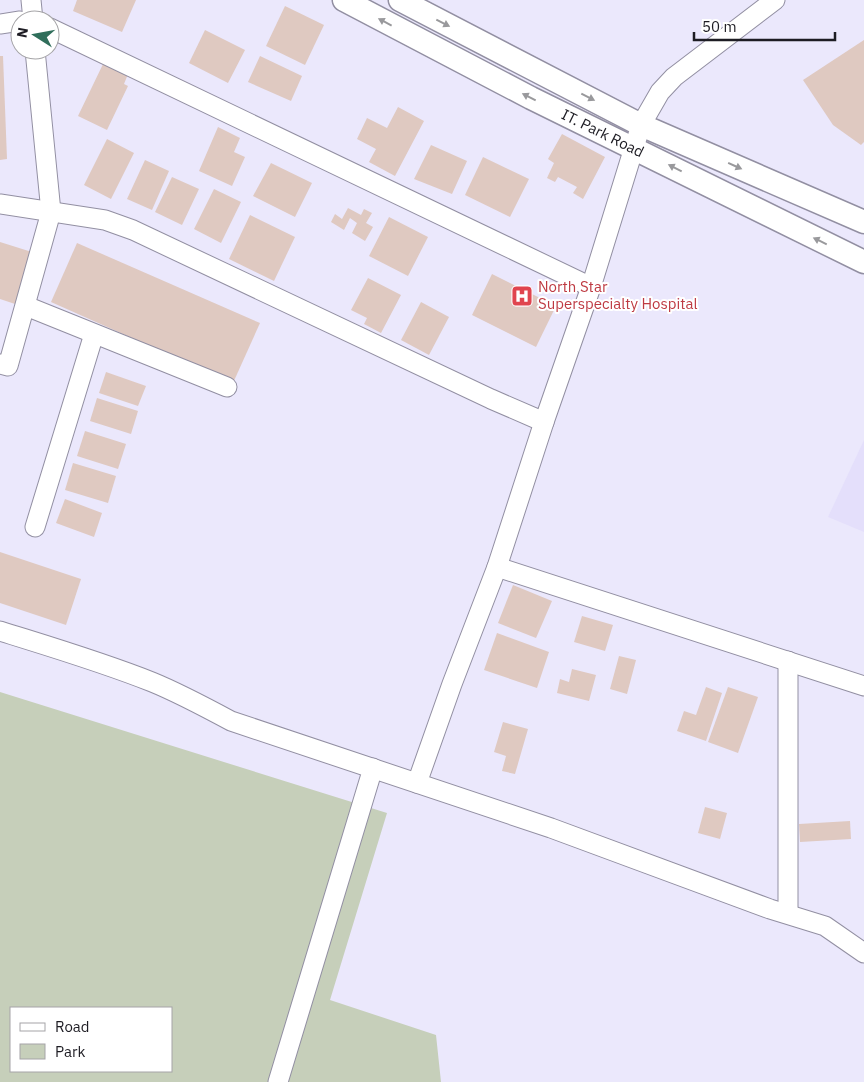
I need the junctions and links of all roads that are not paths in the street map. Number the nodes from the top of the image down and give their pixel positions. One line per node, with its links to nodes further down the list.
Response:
1 (344, 0): 7 (main road, IT. Park Road, one-way to 1)
2 (400, 0): 6 (main road, IT. Park Road, one-way to 6)
3 (775, 0): 6 (street)
4 (60, 33): 12 (street)
5 (36, 60): 9 (street)
6 (641, 125): 7 (street); 10 (main road, IT. Park Road, one-way to 10)
7 (634, 148): 11 (main road, IT. Park Road, one-way to 7); 12 (street)
8 (0, 204): 9 (street)
9 (51, 212): 13 (street); 17 (street)
10 (864, 222)
11 (864, 262)
12 (591, 287): 17 (street)
13 (26, 306): 14 (street); 15 (street)
14 (94, 334): 16 (street); 18 (street)
15 (0, 364)
16 (226, 387)
17 (544, 422): 19 (street)
18 (35, 527)
19 (498, 567): 21 (street); 24 (street)
20 (0, 631): 23 (street)
21 (788, 661): 22 (street); 25 (street)
22 (864, 686)
23 (373, 768): 24 (street); 27 (street)
24 (417, 783): 25 (street)
25 (788, 913): 26 (street)
26 (864, 953)
27 (278, 1082)

